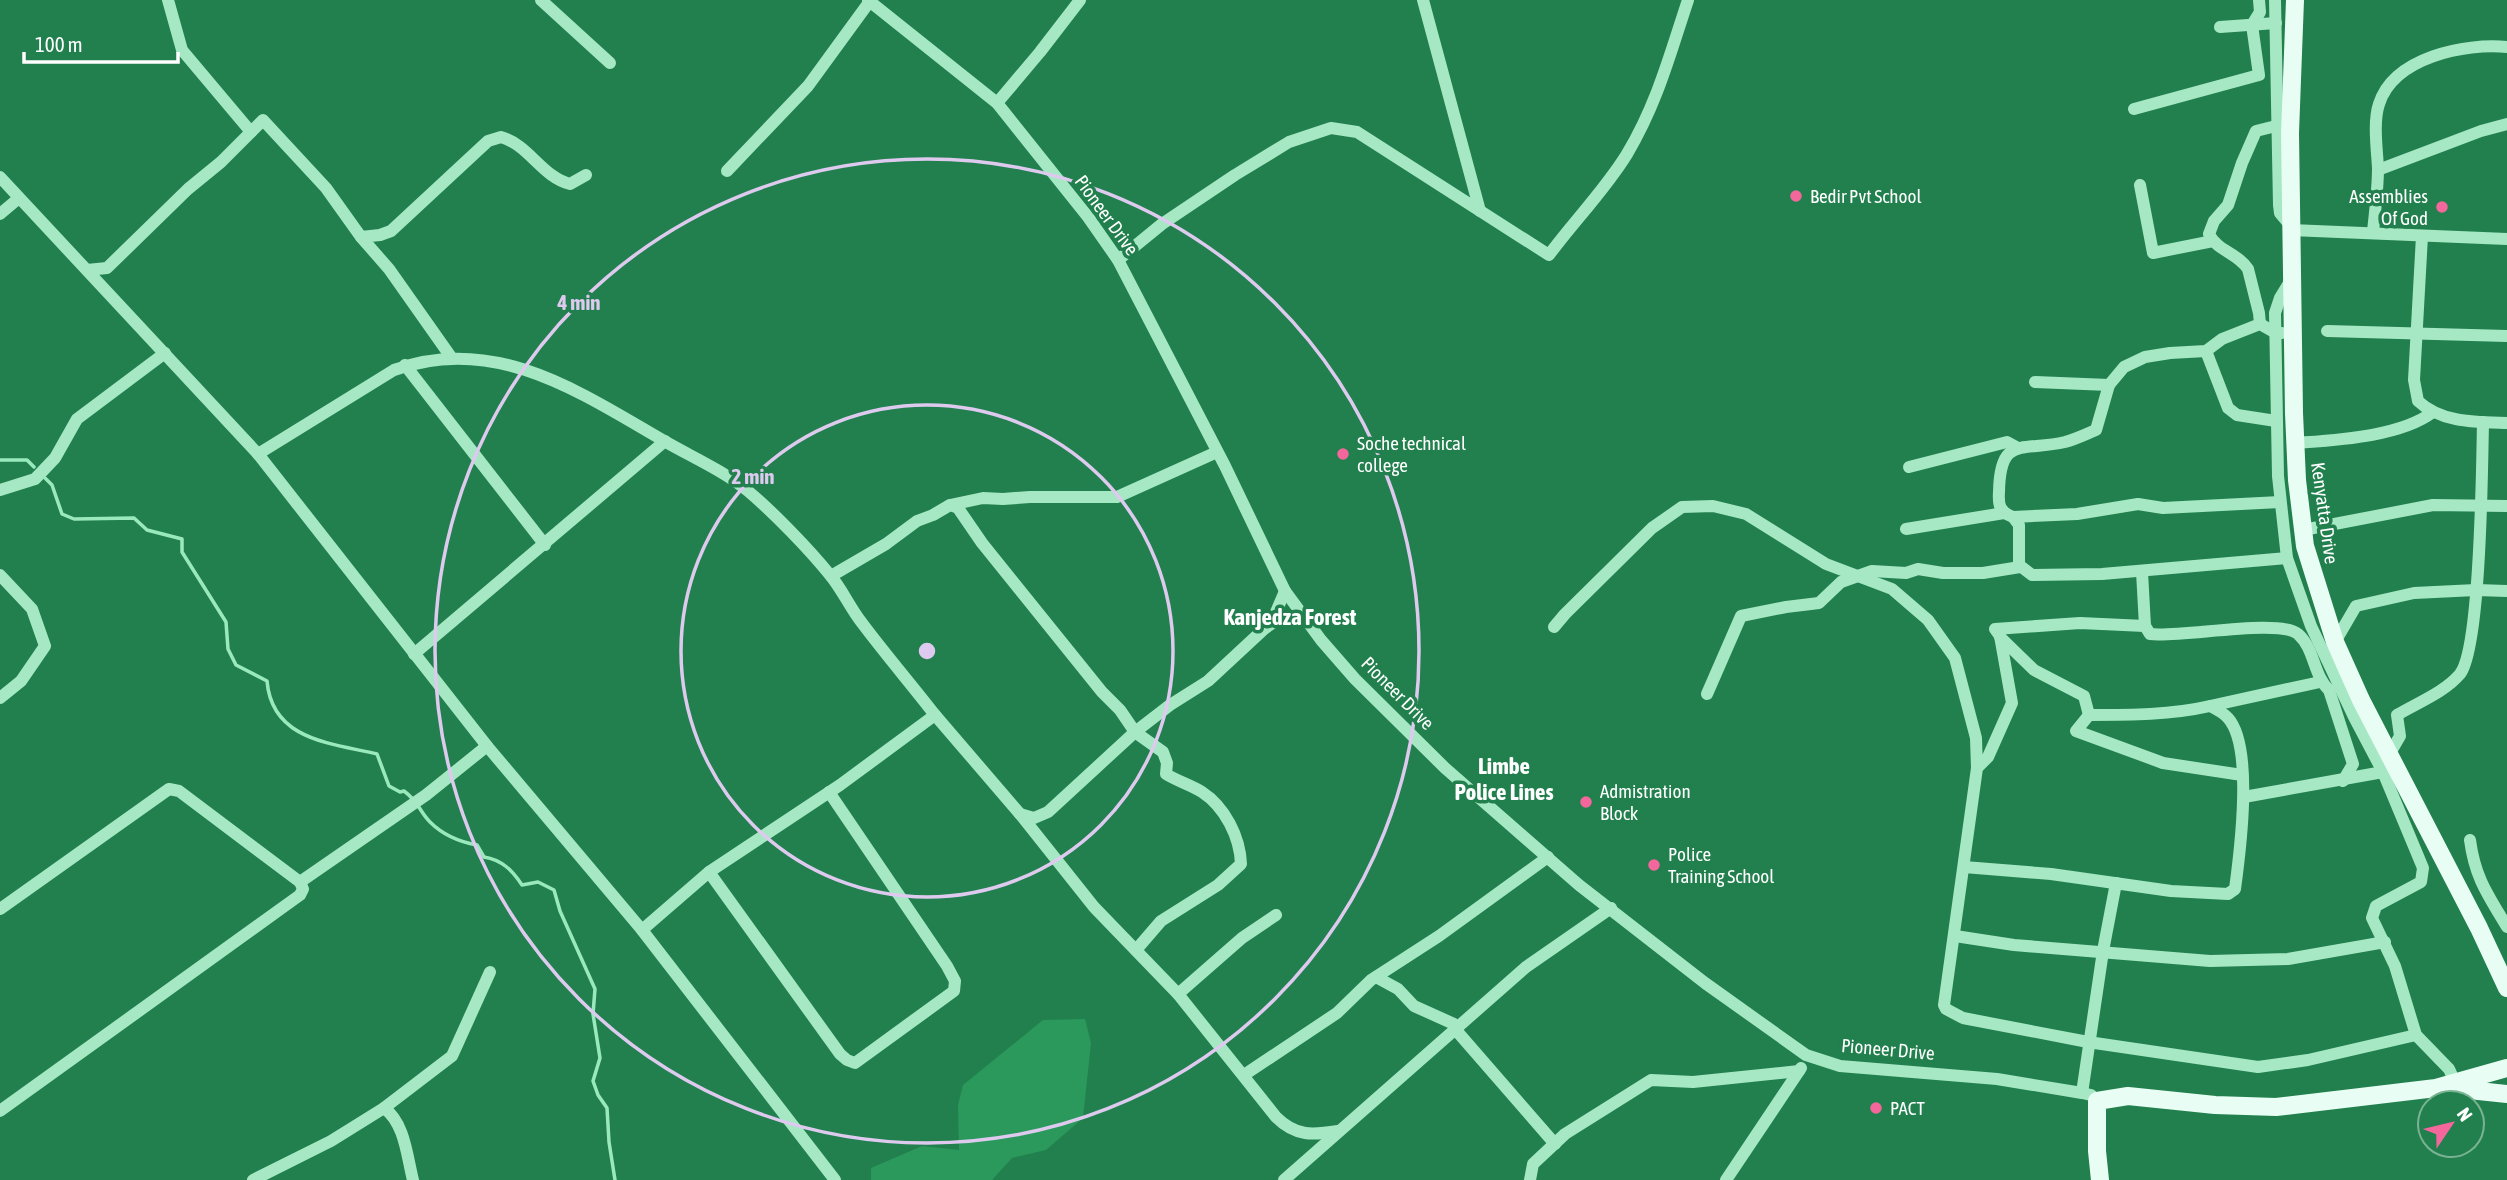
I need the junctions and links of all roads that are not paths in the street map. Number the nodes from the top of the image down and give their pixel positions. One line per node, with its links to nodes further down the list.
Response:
1 (168, 0): 19 (street)
2 (541, 0): 14 (street)
3 (1080, 0): 15 (street)
4 (1423, 0): 26 (street)
5 (1688, 0): 26 (street)
6 (2259, 0): 11 (street)
7 (2276, 0): 10 (street)
8 (2295, 0): 28 (main road, Kenyatta Drive)
9 (869, 1): 15 (street, Pioneer Drive); 21 (street)
10 (2276, 23): 11 (street); 18 (street)
11 (2252, 25): 12 (street); 16 (street)
12 (2220, 27)
13 (2507, 47): 20 (street)
14 (610, 63)
15 (997, 103): 34 (street, Pioneer Drive)
16 (2134, 109)
17 (2507, 124): 20 (street)
18 (2276, 126): 28 (street); 33 (street)
19 (251, 132): 31 (street); 35 (street)
20 (2378, 170): 29 (street)
21 (727, 171)
22 (586, 175): 31 (street)
23 (0, 177): 25 (street)
24 (2140, 185): 33 (street)
25 (19, 198): 27 (street); 35 (street)
26 (1480, 211): 34 (street)
27 (0, 214)
28 (2291, 228): 29 (street); 38 (main road, Kenyatta Drive)
29 (2373, 232): 30 (street)
30 (2422, 236): 32 (street); 39 (street)
31 (361, 237): 43 (street)
32 (2507, 239)
33 (2213, 241): 36 (street)
34 (1118, 260): 54 (street, Pioneer Drive)
35 (87, 270): 42 (street)
36 (2259, 324): 38 (street); 41 (street)
37 (2327, 331): 39 (street)
38 (2285, 332): 48 (street); 52 (main road, Kenyatta Drive)
39 (2415, 334): 40 (street); 47 (street)
40 (2507, 336)
41 (2206, 351): 46 (street); 48 (street)
42 (165, 353): 55 (street); 57 (street)
43 (451, 357): 44 (street); 51 (street)
44 (405, 365): 55 (street); 65 (street)
45 (2035, 383): 46 (street)
46 (2109, 385): 53 (street)
47 (2433, 412): 49 (street); 52 (street)
48 (2276, 421): 58 (street)
49 (2483, 422): 50 (street); 60 (street)
50 (2507, 423)
51 (665, 442): 65 (street); 70 (street)
52 (2295, 443): 64 (main road, Kenyatta Drive)
53 (2018, 448): 56 (street); 62 (street)
54 (1217, 452): 59 (street); 73 (street, Pioneer Drive)
55 (258, 454): 79 (street)
56 (1909, 467)
57 (0, 490)
58 (2280, 502): 62 (street); 66 (street)
59 (950, 505): 70 (street); 86 (street)
60 (2481, 505): 61 (street); 64 (street); 72 (street)
61 (2507, 506)
62 (2009, 515): 63 (street); 67 (street)
63 (1906, 529)
64 (2303, 530): 78 (main road, Kenyatta Drive)
65 (545, 545): 79 (street)
66 (2287, 558): 68 (street); 90 (street)
67 (2020, 567): 68 (street); 71 (street)
68 (2142, 572): 75 (street)
69 (0, 575): 82 (street)
70 (831, 576): 84 (street)
71 (1857, 576): 76 (street); 81 (street); 89 (street)
72 (2476, 590): 74 (street); 78 (street); 88 (street)
73 (1285, 591): 86 (street); 97 (street, Pioneer Drive)
74 (2507, 591)
75 (2144, 626): 77 (street); 80 (street)
76 (1553, 627)
77 (2000, 636): 85 (street); 89 (street)
78 (2336, 642): 88 (main road, Kenyatta Drive)
79 (414, 654): 87 (street)
80 (2320, 682): 83 (street); 92 (street)
81 (1707, 694)
82 (0, 698)
83 (2210, 706): 85 (street); 91 (street)
84 (935, 715): 93 (street); 95 (street)
85 (2089, 715): 91 (street)
86 (1135, 732): 95 (street); 109 (street)
87 (487, 746): 100 (street); 106 (street)
88 (2389, 755): 113 (main road, Kenyatta Drive)
89 (1977, 768): 98 (street)
90 (2383, 772): 92 (street); 108 (street)
91 (2242, 775): 94 (street)
92 (2343, 781): 94 (street)
93 (828, 792): 99 (street); 99 (street)
94 (2244, 797): 101 (street)
95 (1020, 814): 109 (street)
96 (2470, 840): 105 (street)
97 (1548, 857): 102 (street, Pioneer Drive); 112 (street)
98 (1964, 867): 101 (street); 107 (street)
99 (709, 872): 106 (street)
100 (300, 883): 103 (street); 128 (street)
101 (2116, 883): 110 (street)
102 (1611, 908): 115 (street); 118 (street, Pioneer Drive)
103 (0, 909)
104 (1276, 915): 114 (street)
105 (2507, 927)
106 (642, 930): 133 (street)
107 (1955, 936): 110 (street); 117 (street)
108 (2385, 942): 110 (street); 116 (street)
109 (1136, 950): 114 (street)
110 (2103, 951): 117 (street)
111 (490, 972): 127 (street)
112 (1376, 977): 115 (street); 121 (street)
113 (2507, 988)
114 (1178, 994): 121 (street)
115 (1455, 1029): 129 (street); 130 (street)
116 (2416, 1035): 117 (street); 122 (street)
117 (2088, 1042): 126 (street)
118 (1806, 1055): 120 (street); 126 (street, Pioneer Drive)
119 (2507, 1068): 122 (main road); 123 (main road)
120 (1799, 1071): 130 (street); 136 (street)
121 (1244, 1075): 129 (street)
122 (2455, 1082): 124 (main road)
123 (2507, 1083)
124 (2436, 1087): 125 (main road); 126 (main road)
125 (2507, 1094)
126 (2089, 1097): 137 (main road)
127 (384, 1108): 131 (street); 132 (street)
128 (0, 1111)
129 (1338, 1131): 134 (street)
130 (1555, 1144): 135 (street)
131 (253, 1180)
132 (413, 1180)
133 (835, 1180)
134 (1284, 1180)
135 (1530, 1180)
136 (1726, 1180)
137 (2100, 1180)

